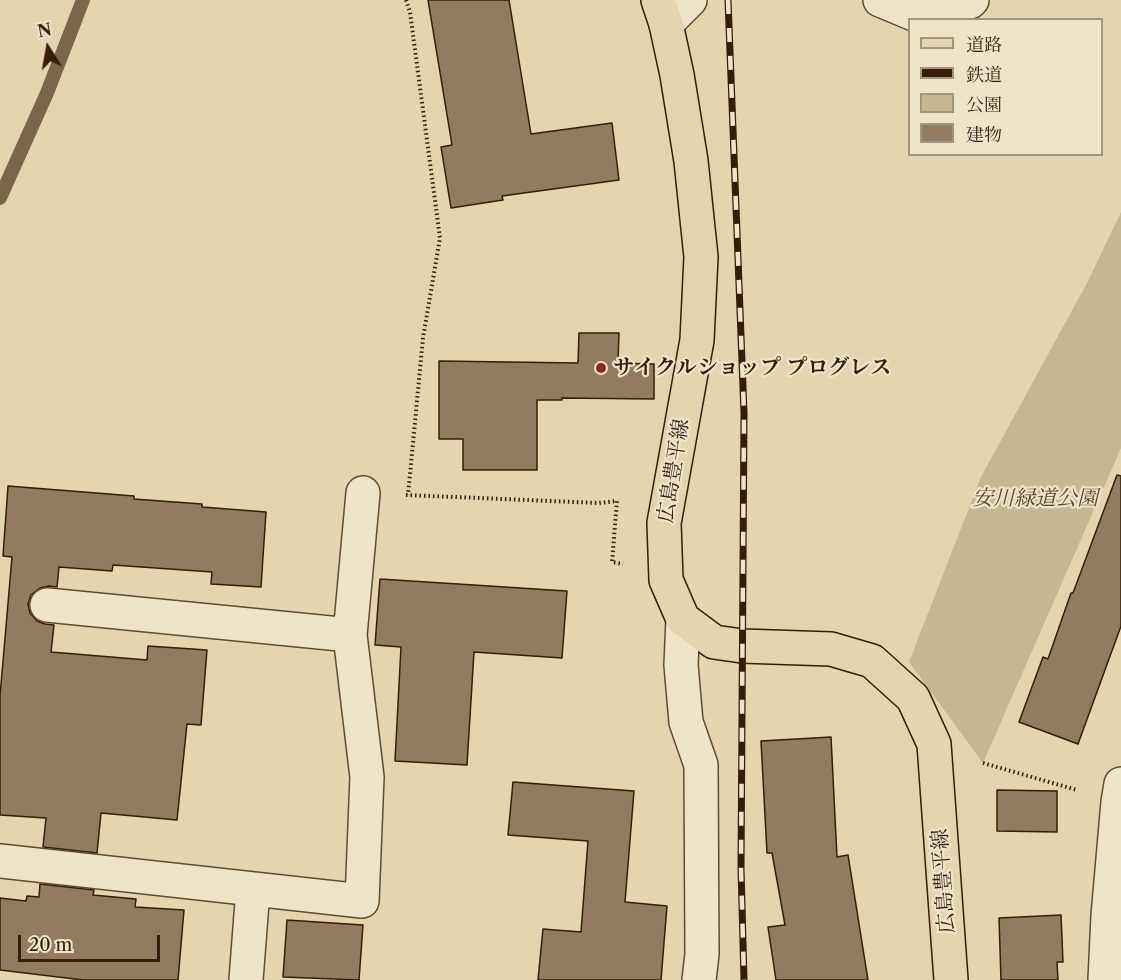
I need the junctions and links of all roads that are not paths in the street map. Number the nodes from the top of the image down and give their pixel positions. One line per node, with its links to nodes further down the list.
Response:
1 (690, 0): 4 (street)
2 (880, 0): 3 (street)
3 (972, 0)
4 (662, 12): 7 (main road, 広島豊平線)
5 (363, 493): 8 (street)
6 (47, 605): 8 (street)
7 (683, 619): 13 (street); 14 (main road, 広島豊平線)
8 (350, 635): 11 (street)
9 (1120, 793): 15 (street)
10 (0, 861): 11 (street)
11 (253, 889): 12 (street)
12 (246, 980)
13 (699, 980)
14 (951, 980)
15 (1106, 980)

